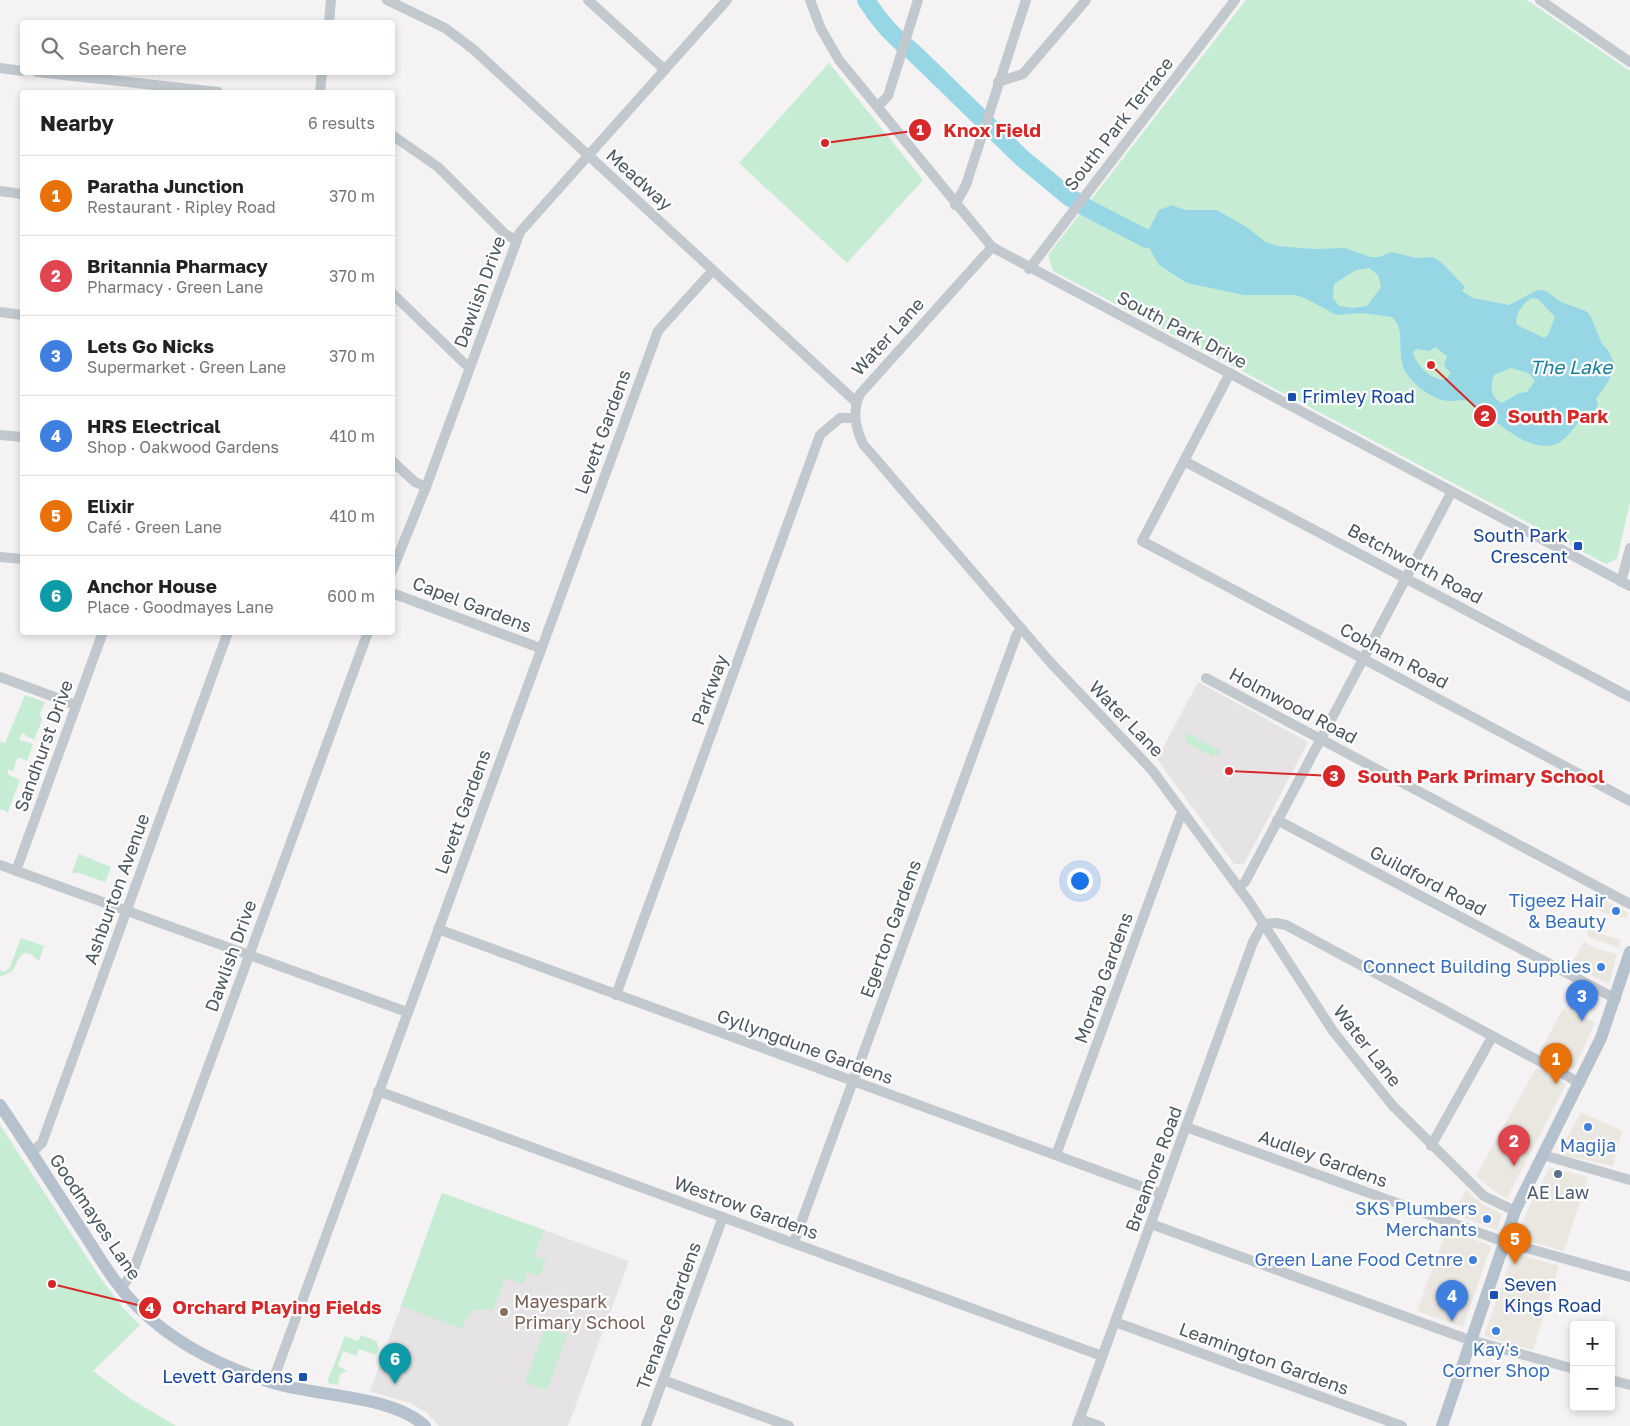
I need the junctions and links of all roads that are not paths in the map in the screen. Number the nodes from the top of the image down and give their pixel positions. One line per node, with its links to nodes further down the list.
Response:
1 (332, 0): 11 (street)
2 (387, 0): 23 (street, Meadway)
3 (588, 0): 14 (street)
4 (727, 0): 14 (street, Dawlish Drive)
5 (810, 0): 21 (street, South Park Drive)
6 (918, 0): 21 (street)
7 (1026, 0): 18 (street)
8 (1086, 0): 18 (street)
9 (1236, 0): 29 (street, South Park Terrace)
10 (1540, 0): 12 (street)
11 (328, 20)
12 (1630, 62)
13 (0, 68): 15 (street)
14 (665, 70): 23 (street, Dawlish Drive)
15 (20, 71)
16 (64, 75): 19 (street)
17 (322, 75): 20 (street)
18 (998, 82): 26 (street)
19 (200, 90)
20 (320, 90)
21 (878, 106): 26 (street, South Park Drive)
22 (395, 138): 27 (street)
23 (588, 156): 27 (street, Dawlish Drive); 30 (street, Meadway)
24 (0, 191): 25 (street)
25 (20, 194)
26 (955, 205): 28 (street, South Park Drive)
27 (516, 240): 34 (street, Dawlish Drive)
28 (992, 248): 29 (street, South Park Drive); 36 (street, Water Lane)
29 (1029, 269): 35 (street, South Park Drive)
30 (713, 270): 36 (street, Meadway); 55 (street, Levett Gardens)
31 (395, 296): 34 (street)
32 (0, 312): 33 (street)
33 (20, 315)
34 (470, 365): 42 (street, Dawlish Drive)
35 (1230, 373): 40 (street); 43 (street, South Park Drive)
36 (856, 402): 37 (street, Water Lane)
37 (855, 418): 51 (street, Water Lane); 74 (street, Parkway)
38 (0, 435): 39 (street)
39 (20, 437)
40 (1184, 461): 48 (street, Betchworth Road); 56 (street, Cobham Road)
41 (395, 464): 42 (street)
42 (426, 487): 47 (street, Dawlish Drive)
43 (1451, 492): 48 (street); 49 (street, South Park Drive)
44 (1629, 551): 49 (street)
45 (0, 557): 46 (street)
46 (20, 559)
47 (395, 564)
48 (1406, 578): 56 (street); 59 (street, Betchworth Road)
49 (1626, 584)
50 (395, 594): 55 (street, Capel Gardens)
51 (1022, 629): 63 (street, Water Lane); 78 (street, Egerton Gardens)
52 (103, 635): 60 (street, Sandhurst Drive)
53 (227, 635): 69 (street, Ashburton Avenue)
54 (367, 635): 73 (street, Dawlish Drive)
55 (540, 648): 71 (street, Levett Gardens)
56 (1363, 658): 61 (street); 62 (street, Cobham Road)
57 (0, 677): 60 (street)
58 (1206, 678): 61 (street, Holmwood Road)
59 (1630, 697)
60 (76, 705): 66 (street, Sandhurst Drive)
61 (1320, 739): 64 (street); 68 (street, Holmwood Road)
62 (1630, 801)
63 (1185, 814): 67 (street, Water Lane); 85 (street, Morrab Gardens)
64 (1277, 820): 67 (street); 75 (street, Guildford Road)
65 (0, 865): 66 (street)
66 (16, 871): 69 (street)
67 (1239, 887): 70 (street, Water Lane)
68 (1630, 904)
69 (126, 912): 73 (street); 84 (street, Ashburton Avenue)
70 (1263, 924): 77 (street); 82 (street, Breamore Road); 83 (street, Water Lane)
71 (438, 929): 74 (street, Gyllyngdune Gardens); 76 (street, Levett Gardens)
72 (1630, 952): 75 (main road)
73 (248, 956): 76 (street); 95 (street, Dawlish Drive)
74 (616, 995): 78 (street, Gyllyngdune Gardens)
75 (1616, 999): 79 (main road)
76 (407, 1012): 80 (street, Levett Gardens)
77 (1492, 1036): 79 (street); 83 (street)
78 (853, 1082): 85 (street, Gyllyngdune Gardens); 92 (street, Egerton Gardens)
79 (1580, 1083): 86 (main road)
80 (378, 1091): 90 (street, Westrow Gardens); 102 (street, Levett Gardens)
81 (0, 1105): 84 (main road, Goodmayes Lane)
82 (1186, 1127): 88 (street, Breamore Road); 93 (street, Audley Gardens)
83 (1431, 1146): 89 (street, Water Lane)
84 (31, 1153): 95 (main road, Goodmayes Lane)
85 (1056, 1156): 88 (street, Gyllyngdune Gardens)
86 (1543, 1156): 87 (street); 89 (main road)
87 (1630, 1180)
88 (1162, 1194): 91 (street, Breamore Road)
89 (1515, 1211): 93 (main road)
90 (723, 1216): 92 (street, Westrow Gardens); 100 (street, Trenance Gardens)
91 (1151, 1224): 96 (street, Breamore Road); 97 (street)
92 (794, 1242): 98 (street, Westrow Gardens)
93 (1505, 1242): 94 (street); 97 (main road)
94 (1630, 1277)
95 (121, 1288): 102 (main road, Goodmayes Lane)
96 (1115, 1322): 98 (street, Breamore Road); 109 (street, Leamington Gardens)
97 (1471, 1340): 99 (street); 110 (main road)
98 (1102, 1356): 104 (street, Breamore Road)
99 (1570, 1368)
100 (663, 1380): 106 (street, Trenance Gardens); 107 (street)
101 (1615, 1381): 103 (street)
102 (272, 1383): 105 (main road, Goodmayes Lane)
103 (1630, 1385)
104 (1078, 1422): 108 (street)
105 (425, 1426)
106 (646, 1426)
107 (789, 1426)
108 (1100, 1426)
109 (1402, 1426)
110 (1442, 1426)

